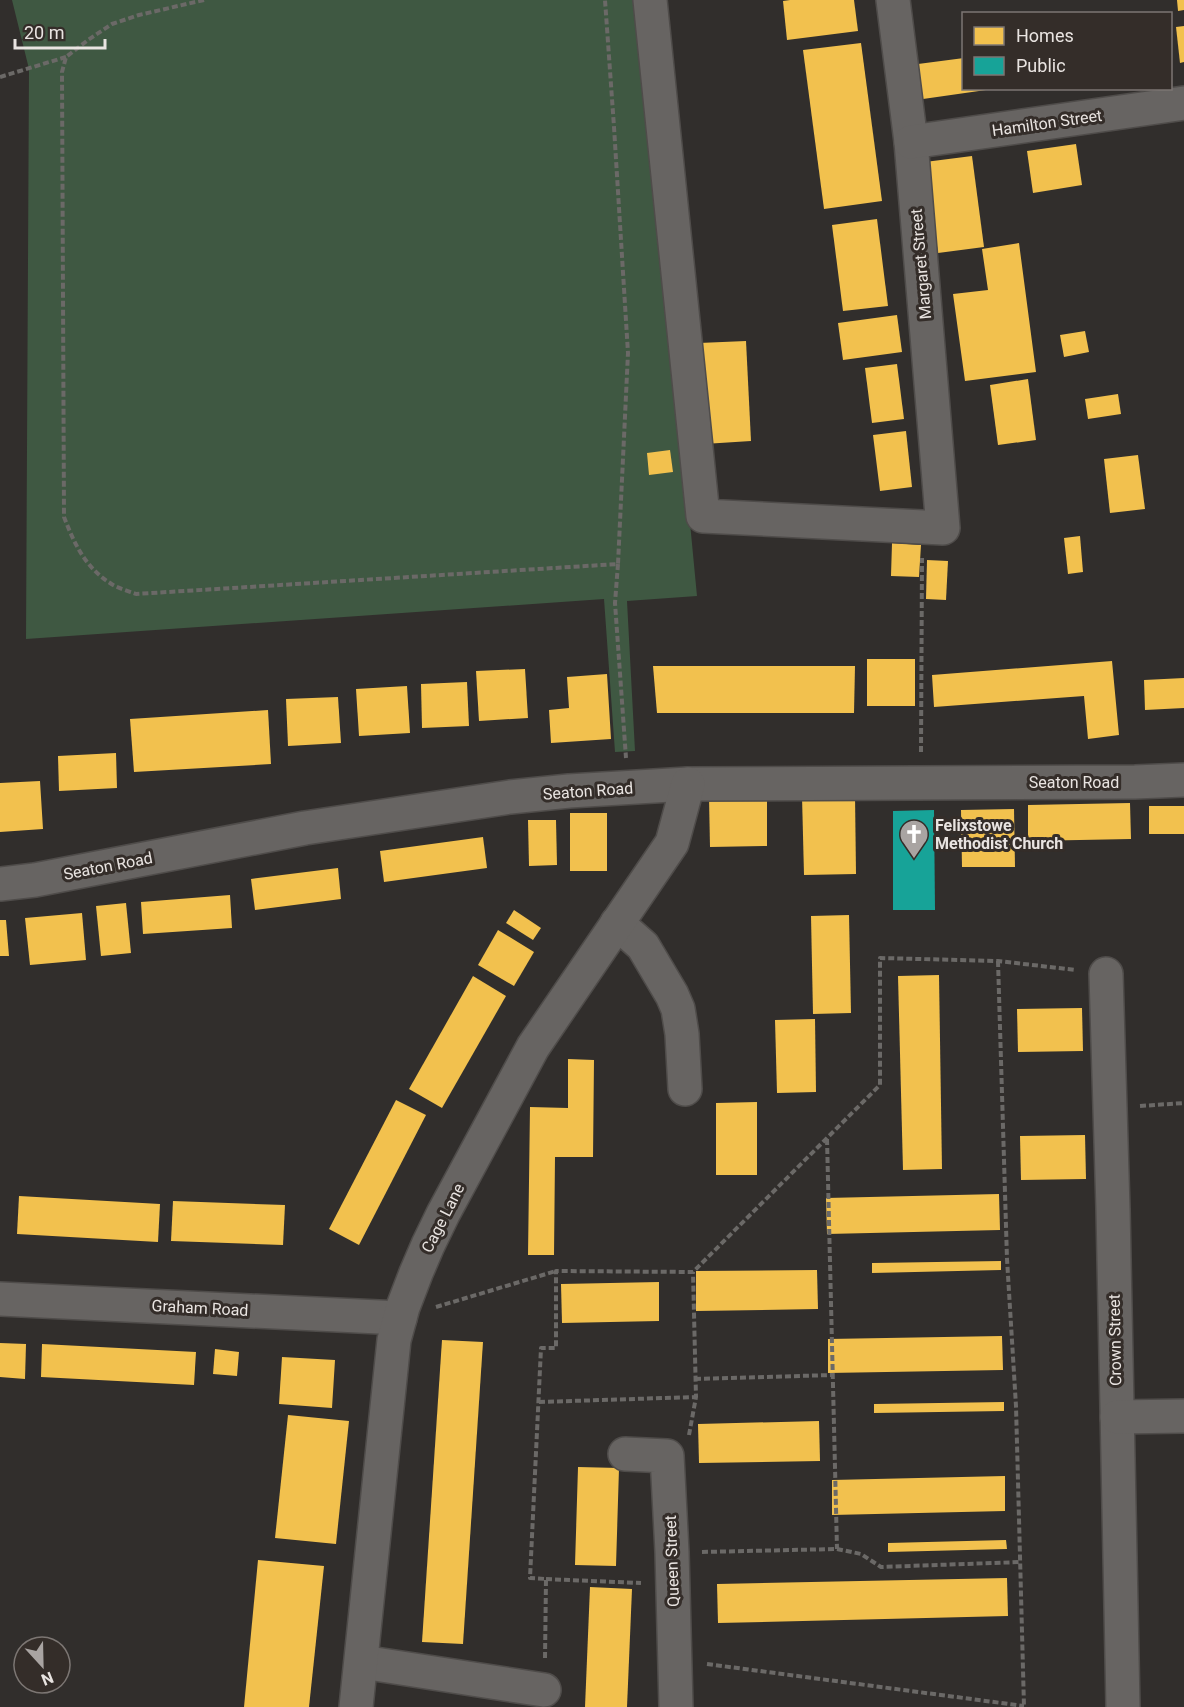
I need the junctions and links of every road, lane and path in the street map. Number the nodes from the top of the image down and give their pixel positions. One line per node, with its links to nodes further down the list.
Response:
1 (204, 0): 5 (path)
2 (605, 0): 10 (path)
3 (650, 0): 9 (street)
4 (893, 0): 8 (street, Margaret Street)
5 (66, 57): 6 (path); 10 (path)
6 (0, 77)
7 (1184, 103): 8 (street, Hamilton Street)
8 (911, 142): 9 (street, Margaret Street)
9 (933, 527): 12 (path)
10 (618, 564): 14 (path)
11 (1184, 780): 12 (street, Seaton Road)
12 (921, 782): 13 (street, Seaton Road)
13 (688, 784): 14 (street, Seaton Road); 16 (street, Cage Lane)
14 (628, 788): 15 (street, Seaton Road)
15 (0, 884)
16 (617, 923): 19 (street); 26 (street, Cage Lane)
17 (998, 961): 18 (path); 22 (path); 37 (path)
18 (1106, 974): 21 (street, Crown Street)
19 (685, 1089)
20 (1184, 1103): 21 (path)
21 (1109, 1108): 32 (street, Crown Street)
22 (827, 1138): 24 (path); 27 (path)
23 (556, 1271): 24 (path); 26 (path); 30 (path)
24 (693, 1272): 28 (path)
25 (0, 1299): 26 (street, Graham Road)
26 (400, 1318): 41 (street, Cage Lane)
27 (833, 1375): 28 (path); 35 (path)
28 (695, 1379): 29 (path)
29 (696, 1397): 30 (path); 34 (path)
30 (539, 1402): 38 (path)
31 (1184, 1416): 32 (street)
32 (1117, 1417): 46 (street, Crown Street)
33 (625, 1454): 34 (street)
34 (668, 1469): 36 (street, Queen Street)
35 (837, 1549): 36 (path); 37 (path)
36 (672, 1552): 39 (street, Queen Street)
37 (1021, 1562): 43 (path)
38 (546, 1579): 39 (path); 42 (path)
39 (673, 1584): 40 (street, Queen Street)
40 (675, 1660): 43 (path); 45 (street, Queen Street)
41 (362, 1662): 42 (street); 44 (street, Cage Lane)
42 (544, 1690)
43 (1024, 1706)
44 (356, 1707)
45 (676, 1707)
46 (1123, 1707)

